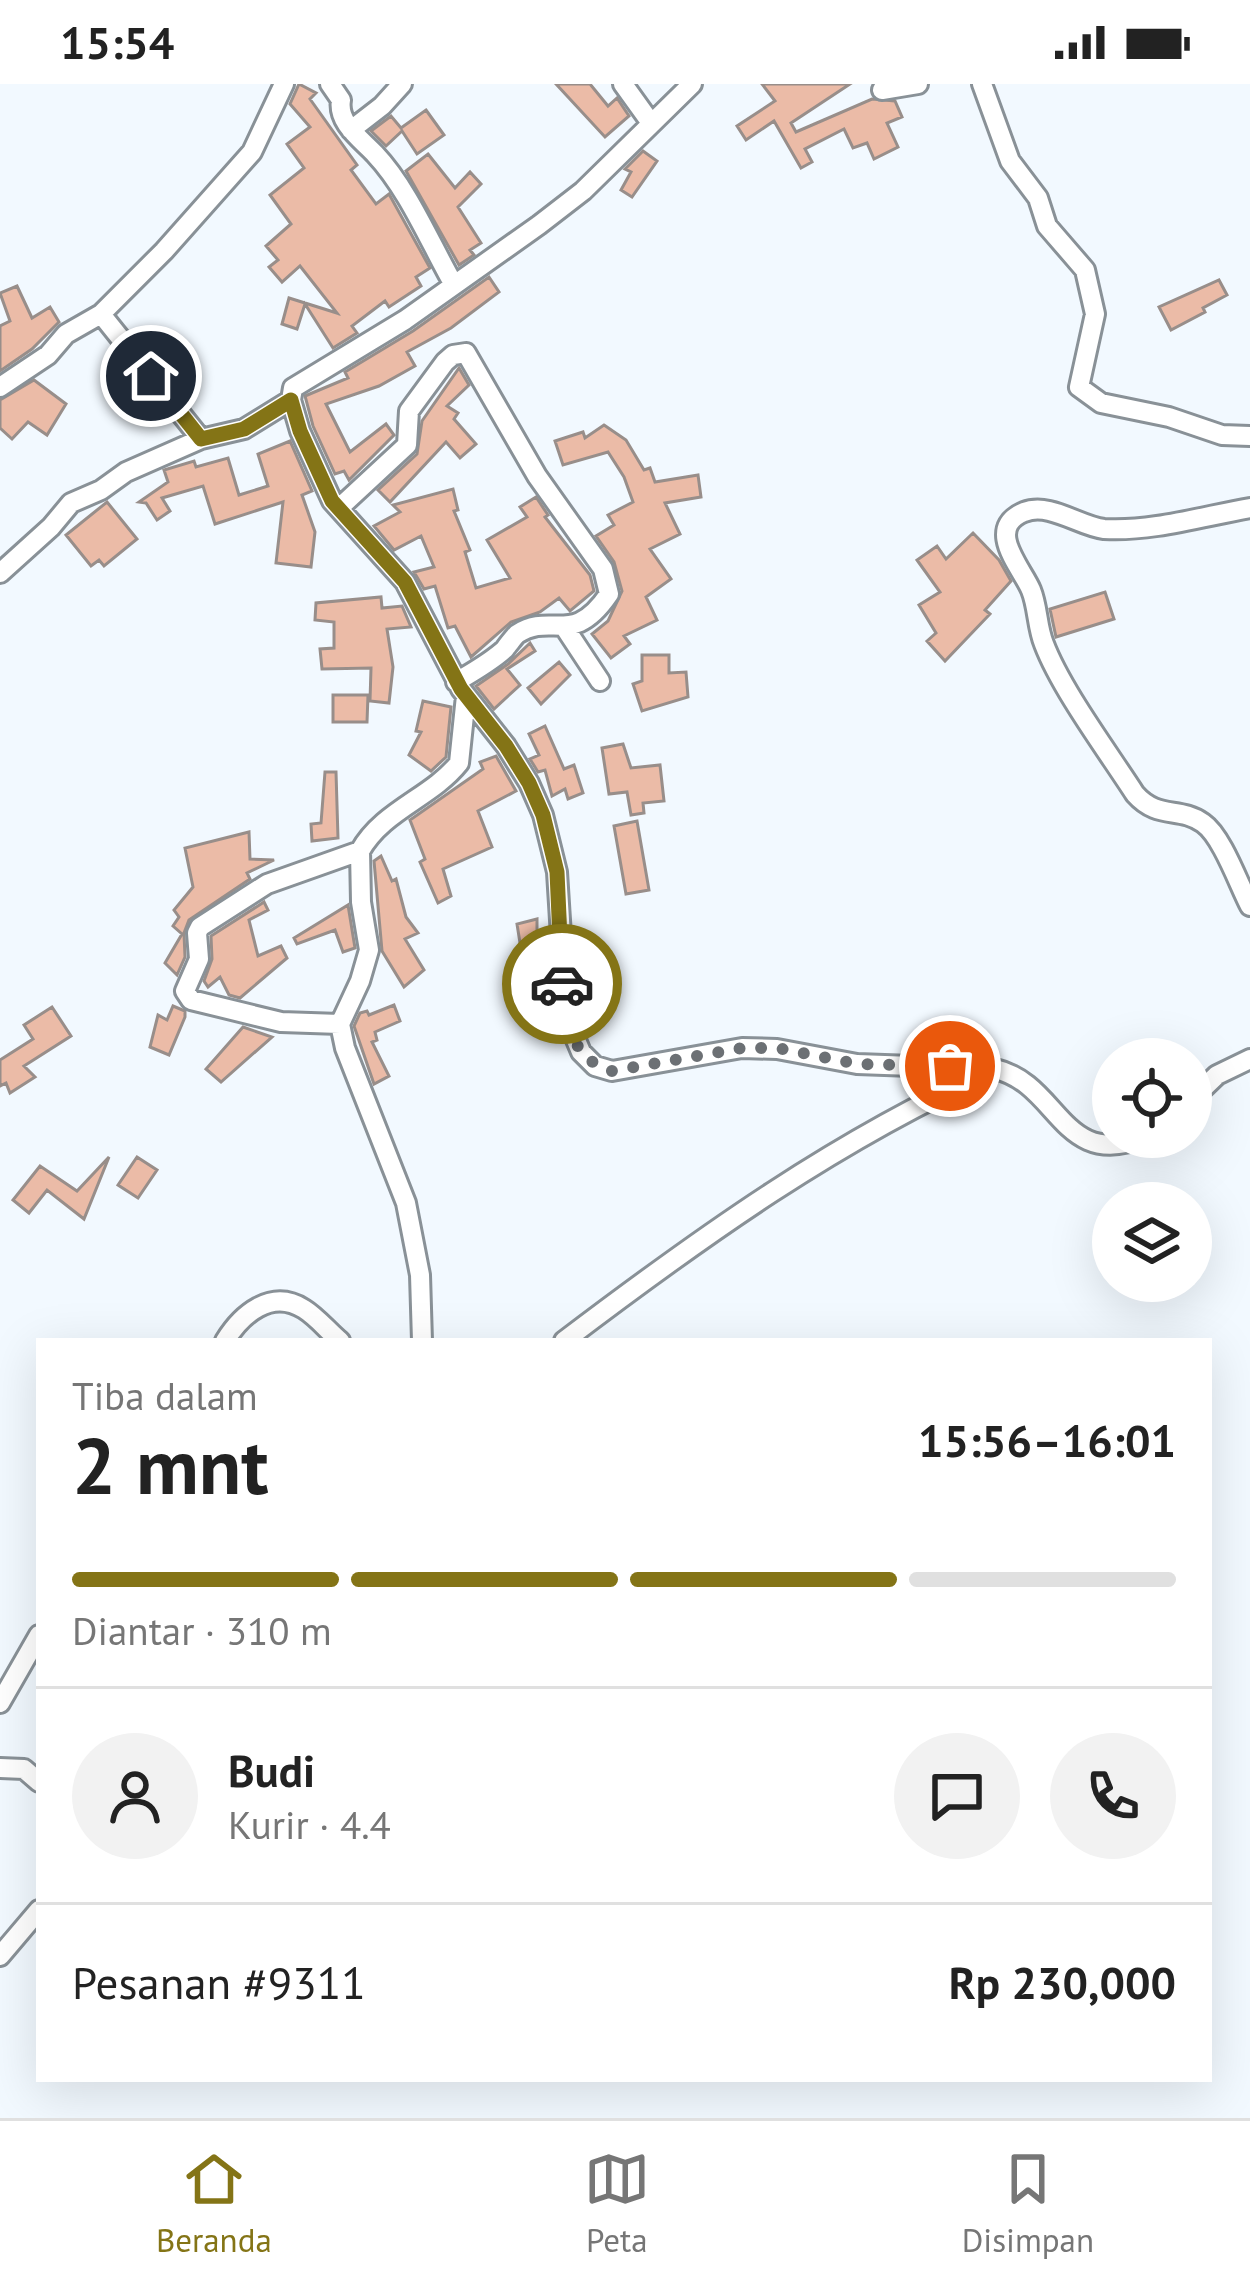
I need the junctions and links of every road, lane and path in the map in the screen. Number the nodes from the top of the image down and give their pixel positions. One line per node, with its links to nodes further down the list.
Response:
1 (284, 84): 12 (street)
2 (330, 84): 10 (street)
3 (402, 84): 10 (street)
4 (623, 84): 9 (street)
5 (692, 84): 9 (street)
6 (918, 84): 8 (street)
7 (982, 84): 15 (street)
8 (882, 90)
9 (651, 123): 11 (street)
10 (351, 130): 11 (street)
11 (454, 285): 14 (street)
12 (101, 314): 13 (street); 16 (street)
13 (0, 387)
14 (291, 400): 16 (street); 17 (street)
15 (1250, 436)
16 (201, 439): 19 (street)
17 (339, 508): 20 (street); 22 (street)
18 (1250, 508): 24 (street)
19 (0, 573)
20 (565, 628): 21 (street); 22 (street)
21 (600, 681)
22 (461, 689): 23 (street); 27 (street)
23 (360, 851): 25 (street); 25 (street)
24 (1250, 906)
25 (340, 1024): 32 (street)
26 (1250, 1059): 28 (street)
27 (995, 1069): 29 (street); 33 (street)
28 (1212, 1080)
29 (1092, 1141)
30 (227, 1338): 31 (street)
31 (337, 1338)
32 (422, 1338)
33 (568, 1338)
34 (36, 1640): 35 (street)
35 (0, 1703)
36 (0, 1768): 37 (street)
37 (36, 1779)
38 (36, 1914): 39 (street)
39 (0, 1956)

